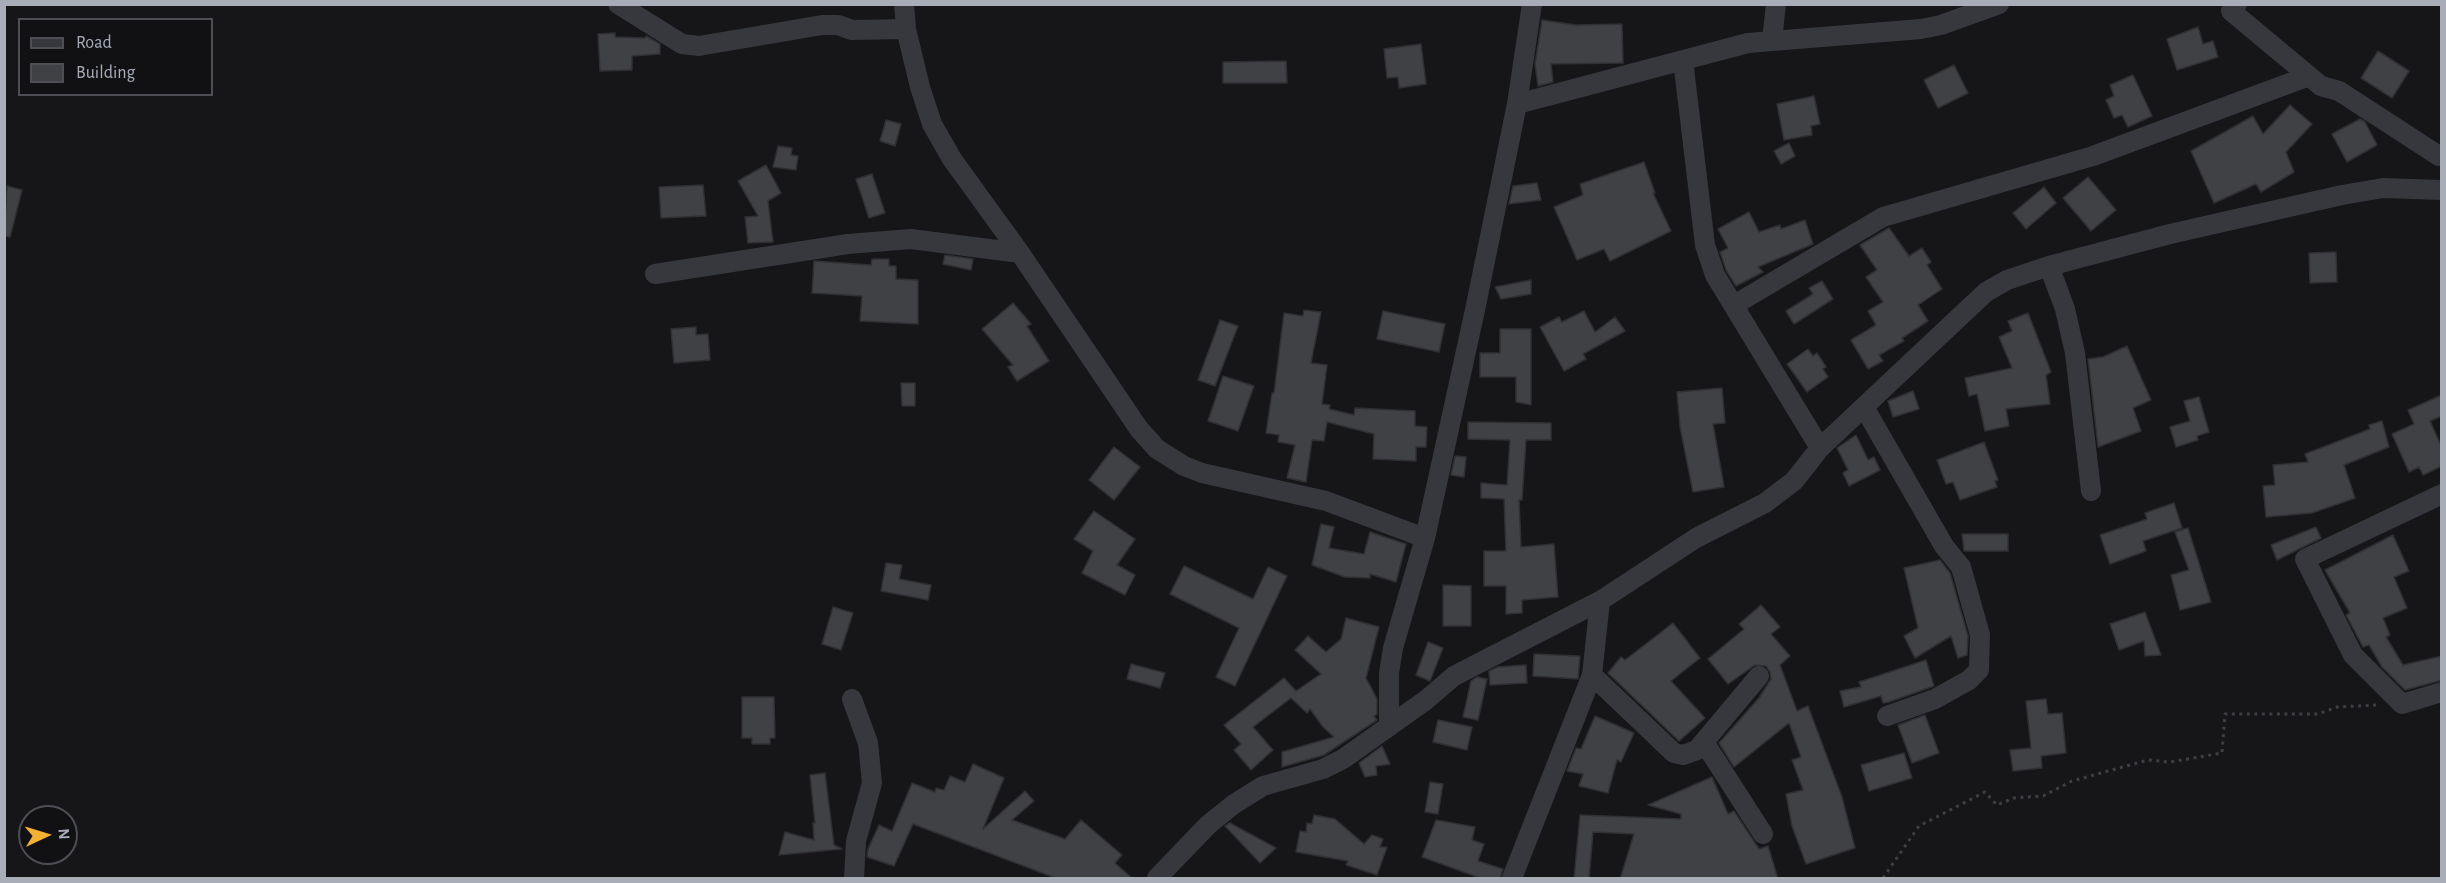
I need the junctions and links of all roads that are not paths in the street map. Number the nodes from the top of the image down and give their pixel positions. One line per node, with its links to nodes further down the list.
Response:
1 (618, 4): 7 (street)
2 (904, 4): 7 (street)
3 (1532, 4): 11 (street)
4 (1776, 4): 8 (street)
5 (1999, 4): 8 (street)
6 (2237, 4): 10 (street)
7 (906, 29): 14 (street)
8 (1772, 39): 9 (street)
9 (1683, 60): 11 (street); 17 (street)
10 (2308, 76): 12 (street); 17 (street)
11 (1517, 104): 22 (street)
12 (2440, 154): 13 (street)
13 (2435, 189): 15 (street)
14 (1020, 253): 16 (street); 22 (street)
15 (2049, 266): 18 (street); 20 (street)
16 (655, 274)
17 (1734, 305): 19 (street)
18 (1864, 407): 19 (street); 28 (street)
19 (1820, 448): 23 (street)
20 (2091, 491)
21 (2442, 494): 26 (street)
22 (1425, 538): 29 (street)
23 (1600, 601): 24 (street); 29 (street)
24 (1592, 675): 30 (street); 34 (street)
25 (1759, 676): 30 (street)
26 (2442, 692)
27 (852, 699): 32 (street)
28 (1887, 716)
29 (1389, 727): 33 (street)
30 (1704, 742): 31 (street)
31 (1763, 834)
32 (854, 879)
33 (1157, 879)
34 (1512, 879)

